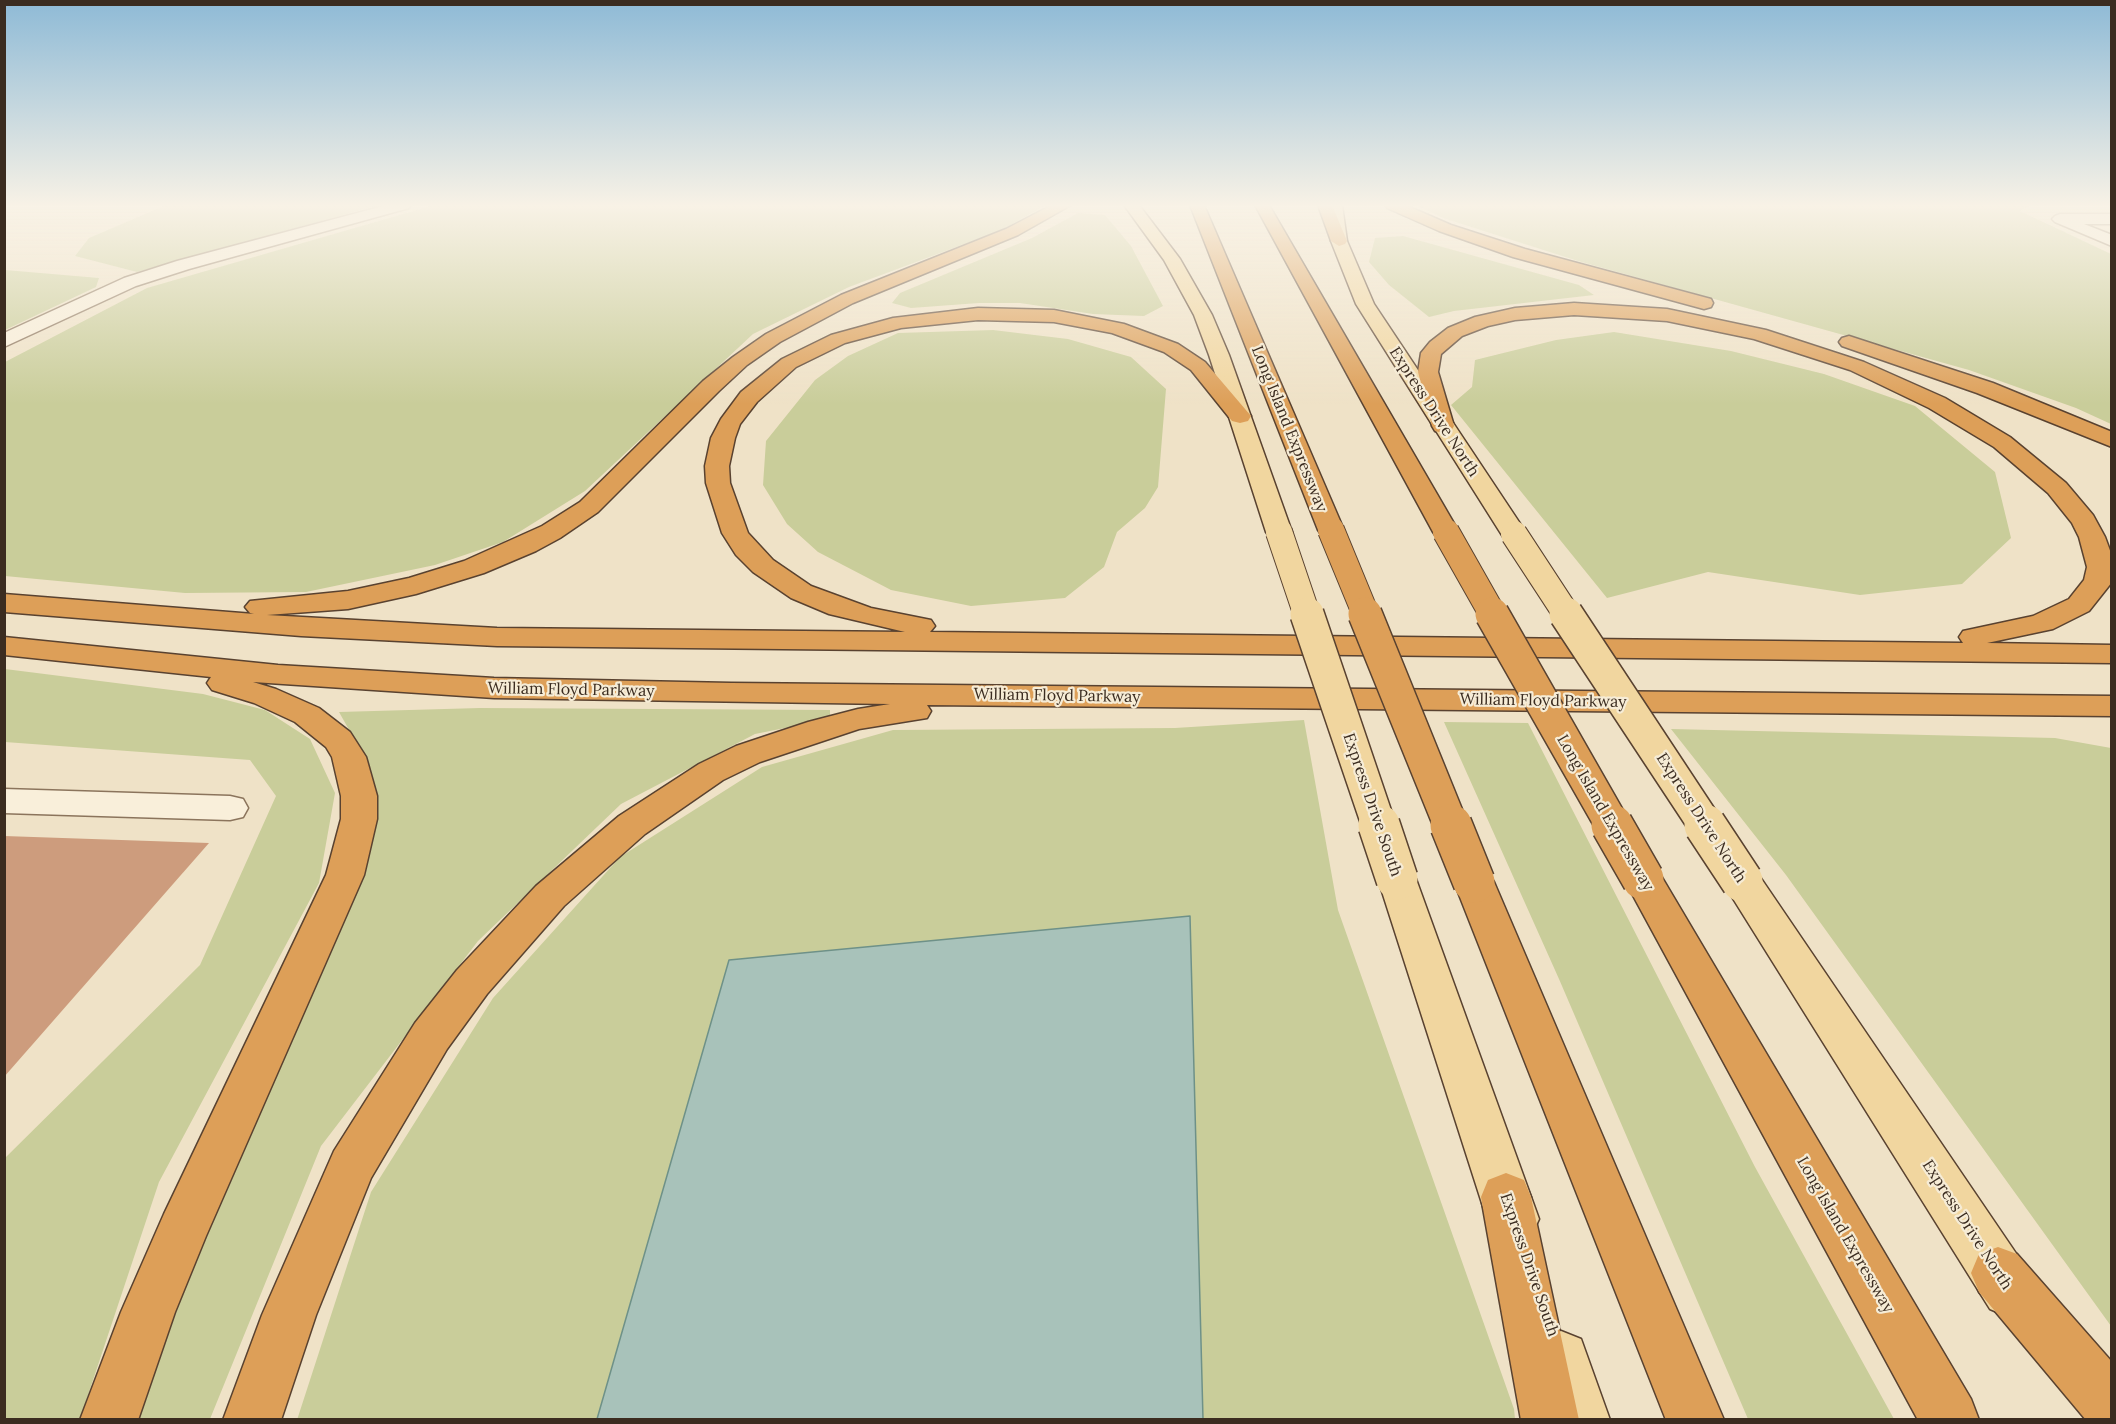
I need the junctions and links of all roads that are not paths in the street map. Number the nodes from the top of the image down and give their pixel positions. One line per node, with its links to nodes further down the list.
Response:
1 (163, 271): 10 (street)
2 (915, 271): 15 (highway)
3 (1180, 271): 11 (main road, Express Drive South)
4 (1224, 271): 34 (highway, Long Island Expressway, bridge)
5 (1299, 271): 35 (highway, Long Island Expressway, bridge)
6 (1352, 271): 12 (main road, Express Drive North)
7 (1589, 271): 8 (highway)
8 (1806, 330)
9 (1833, 337): 13 (highway)
10 (4, 341)
11 (1240, 416): 16 (highway); 27 (main road, Express Drive South, bridge)
12 (1443, 426): 18 (highway); 28 (main road, Express Drive North, bridge)
13 (2112, 441)
14 (4, 603): 15 (highway)
15 (98, 612): 16 (highway)
16 (1055, 643): 18 (highway)
17 (4, 646): 20 (highway, William Floyd Parkway)
18 (1824, 651): 19 (highway)
19 (2112, 654)
20 (164, 664): 21 (highway, William Floyd Parkway); 30 (highway)
21 (1065, 696): 22 (highway, William Floyd Parkway); 31 (highway)
22 (1858, 704): 23 (highway, William Floyd Parkway); 24 (highway)
23 (2112, 706)
24 (2112, 729)
25 (4, 801): 26 (street)
26 (230, 808)
27 (1506, 1197): 32 (highway); 33 (main road, Express Drive South)
28 (1998, 1273): 29 (highway); 36 (main road, Express Drive North)
29 (2112, 1406)
30 (109, 1419)
31 (252, 1419)
32 (1550, 1419)
33 (1581, 1419)
34 (1695, 1419)
35 (1950, 1419)
36 (2094, 1419)

